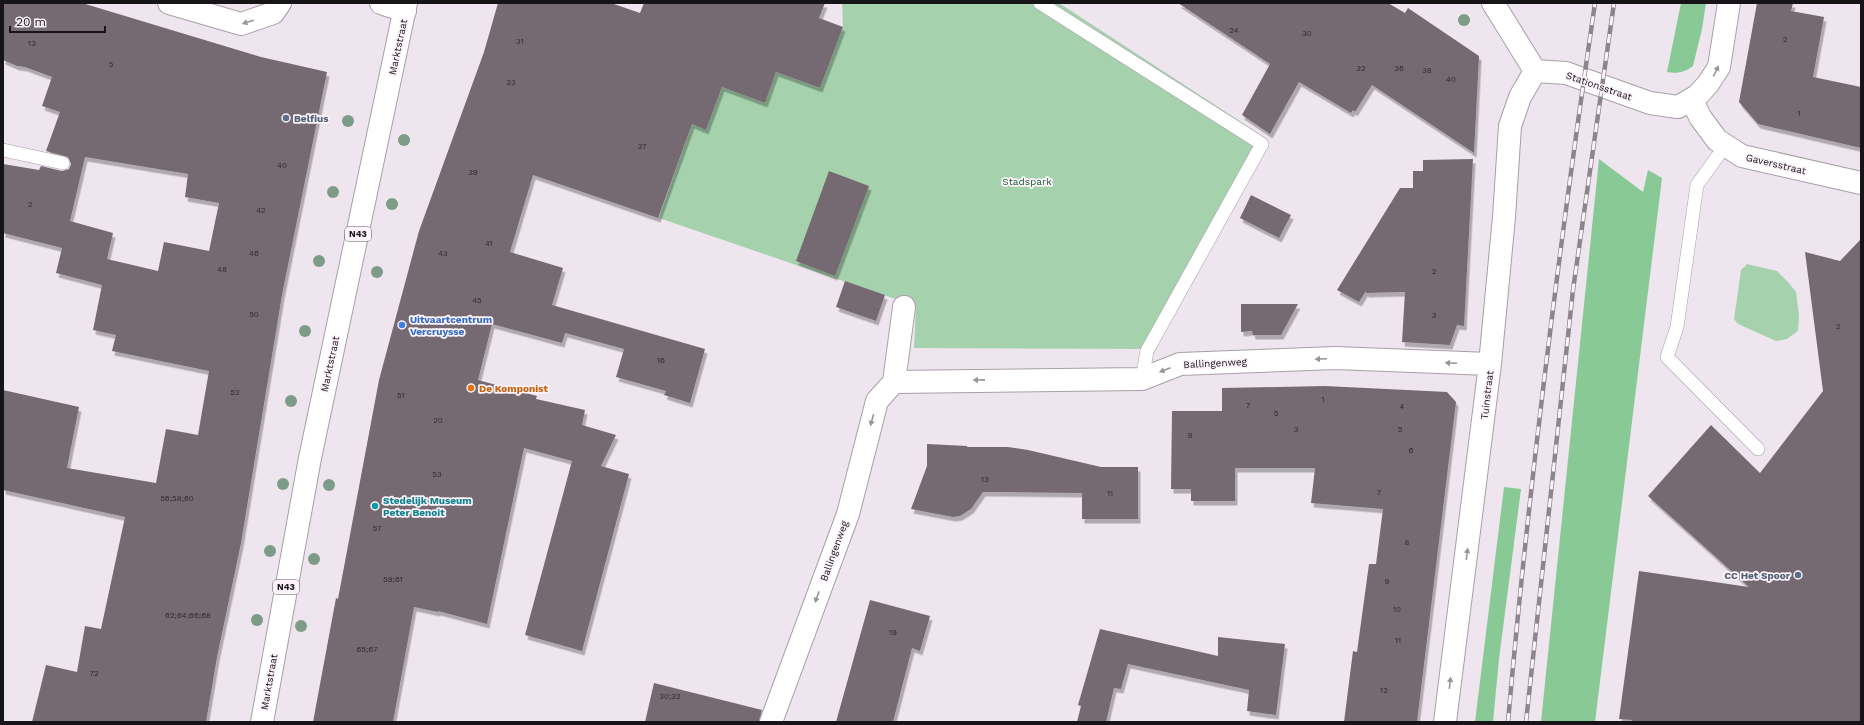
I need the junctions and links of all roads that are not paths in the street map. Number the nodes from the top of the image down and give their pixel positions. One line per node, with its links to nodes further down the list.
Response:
1 (169, 3): 2 (street, one-way to 1)
2 (280, 3)
3 (381, 3): 7 (street)
4 (1040, 3): 16 (lane)
5 (1493, 3): 8 (street)
6 (1729, 3): 9 (street, one-way to 6)
7 (408, 6): 19 (street, Marktstraat / N43)
8 (1534, 71): 9 (street, Stationsstraat); 15 (street, Tuinstraat)
9 (1692, 100): 10 (street, Gaversstraat)
10 (1725, 146): 13 (street, Gaversstraat); 18 (lane)
11 (3, 150): 12 (lane)
12 (62, 163)
13 (1861, 183)
14 (904, 307): 17 (street)
15 (1490, 364): 16 (street, Ballingenweg, one-way to 16); 21 (street, Tuinstraat, one-way to 15)
16 (1142, 379): 17 (street, Ballingenweg, one-way to 17)
17 (894, 382): 20 (street, Ballingenweg, one-way to 20)
18 (1758, 449)
19 (262, 720)
20 (771, 722)
21 (1445, 722)

